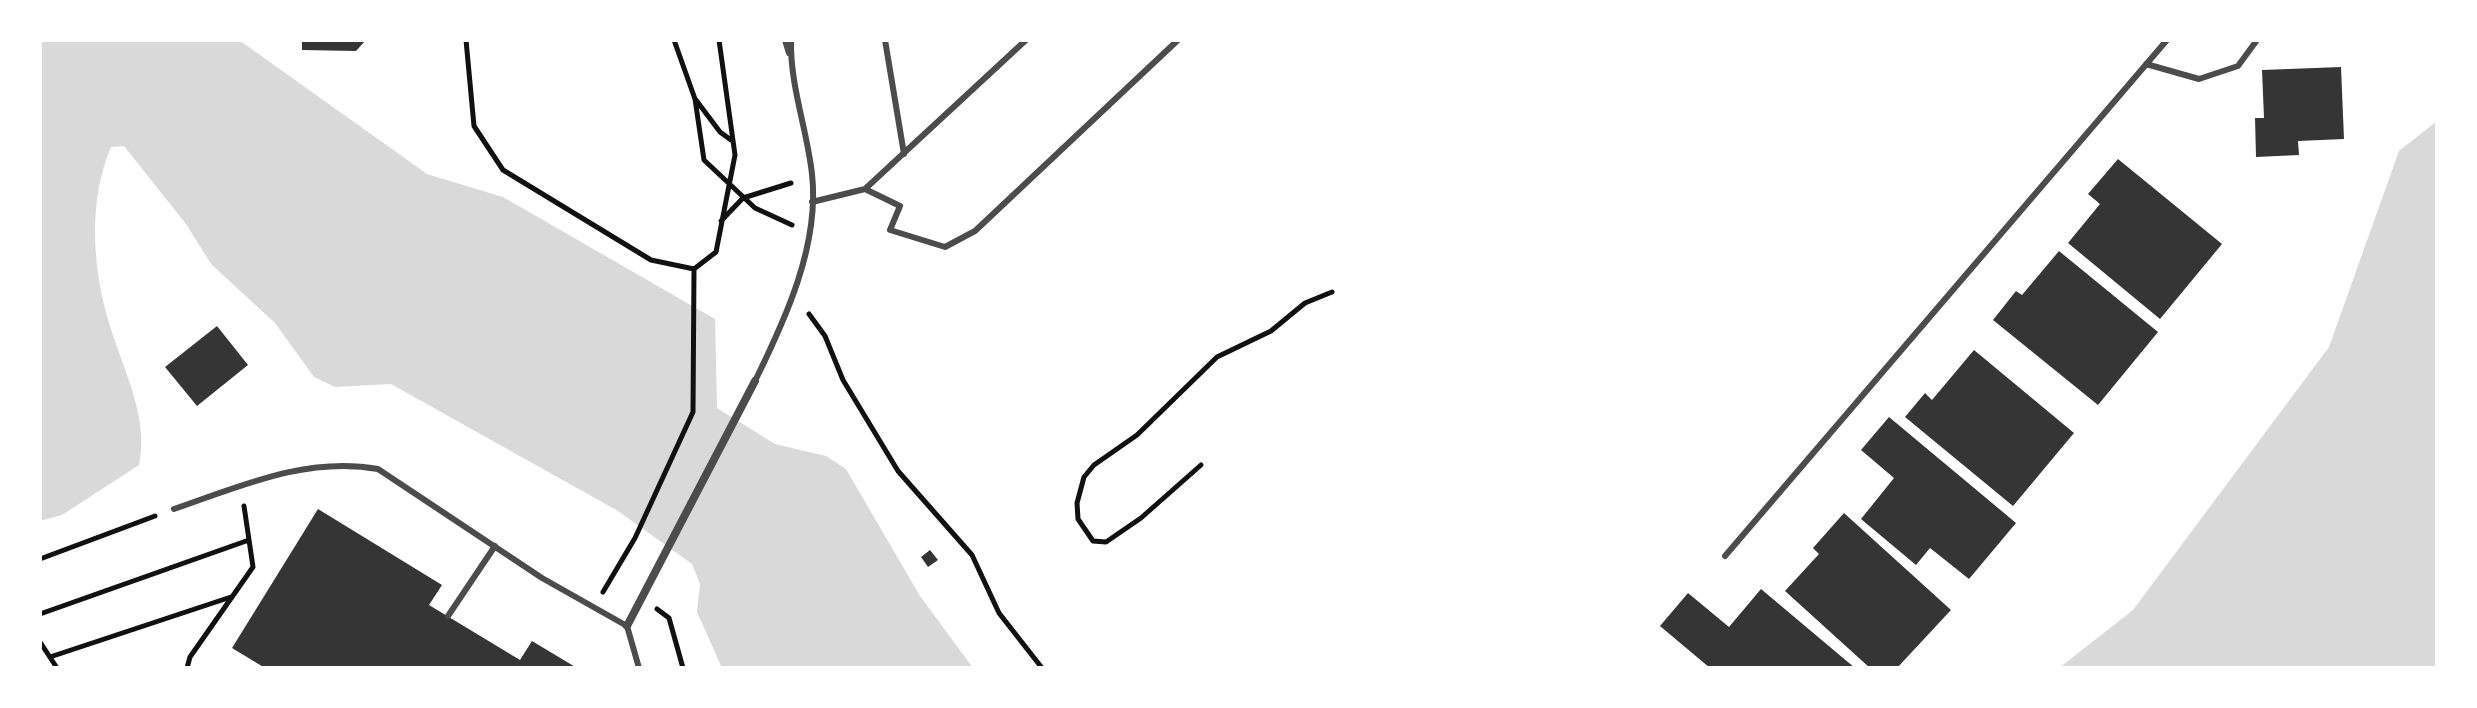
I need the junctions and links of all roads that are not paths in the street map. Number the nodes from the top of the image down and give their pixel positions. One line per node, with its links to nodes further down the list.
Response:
1 (788, 40): 10 (lane)
2 (885, 40): 8 (lane)
3 (1026, 40): 8 (lane)
4 (1178, 40): 9 (lane)
5 (2167, 40): 7 (lane)
6 (2257, 40): 7 (lane)
7 (2146, 64): 14 (lane)
8 (904, 154): 9 (lane)
9 (865, 189): 10 (lane)
10 (812, 202): 11 (lane)
11 (755, 381): 16 (street)
12 (174, 509): 13 (lane)
13 (495, 546): 15 (lane); 16 (lane)
14 (1725, 556)
15 (448, 616)
16 (627, 626): 17 (lane)
17 (639, 668)

